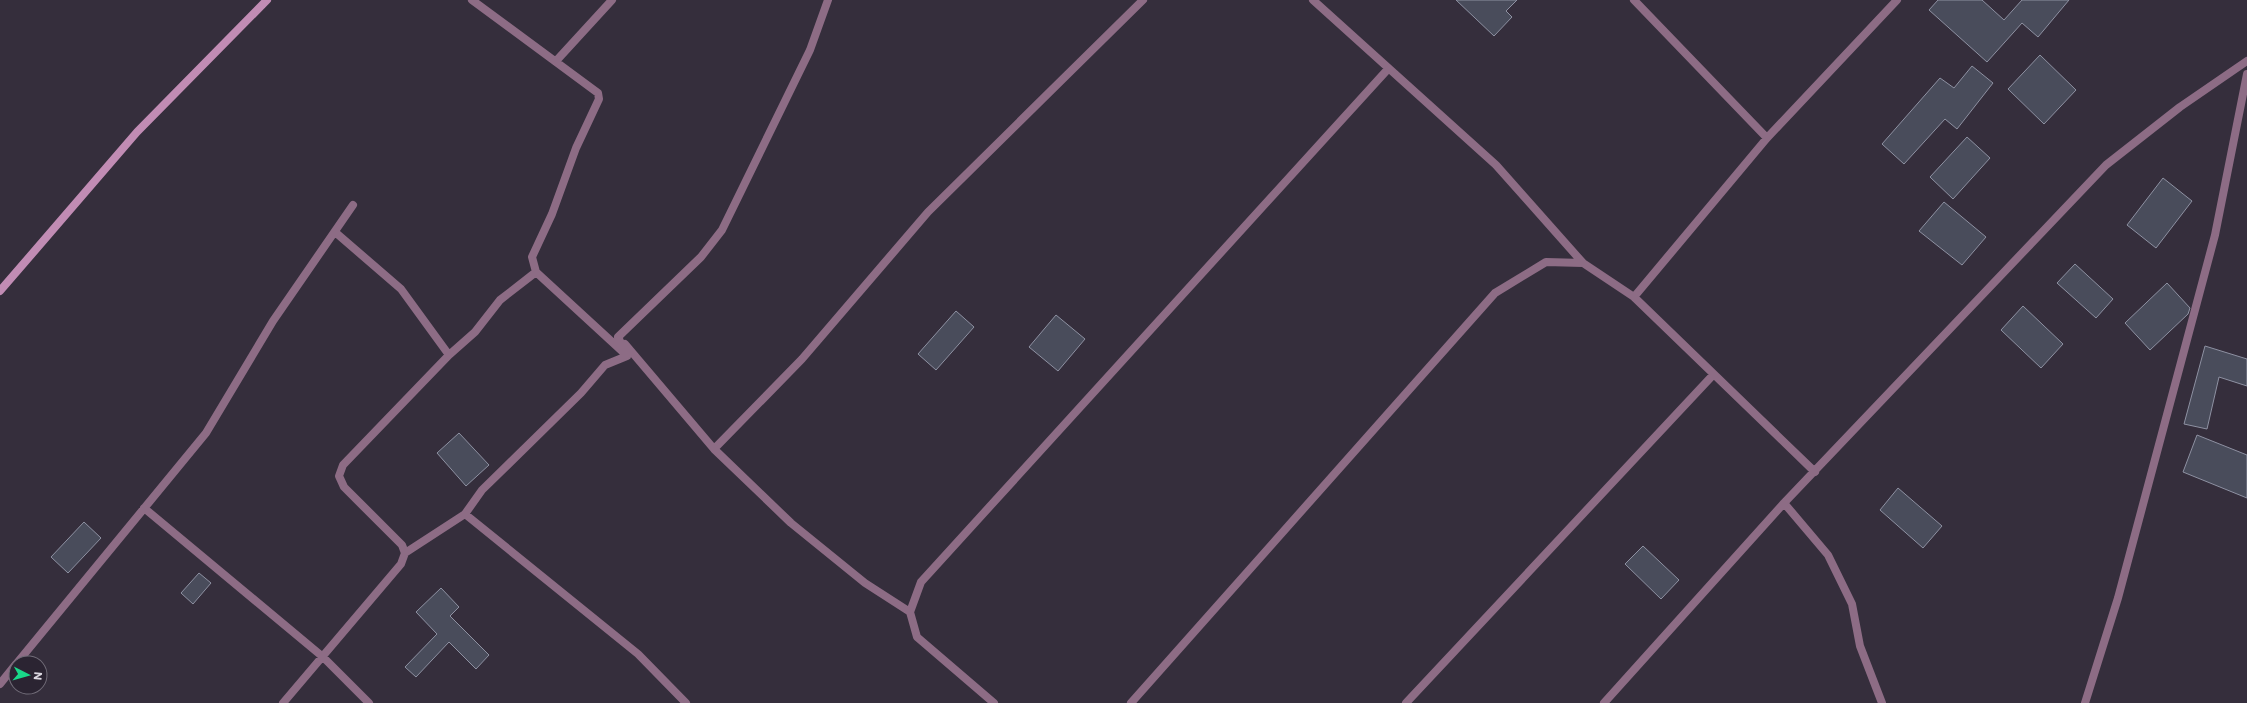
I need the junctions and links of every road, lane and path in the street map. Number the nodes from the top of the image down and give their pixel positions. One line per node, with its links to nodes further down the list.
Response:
1 (267, 0): 18 (main road)
2 (472, 0): 9 (street)
3 (612, 0): 9 (street)
4 (828, 0): 20 (street)
5 (1143, 0): 24 (street)
6 (1313, 0): 11 (street)
7 (1634, 0): 13 (street)
8 (1897, 0): 13 (street)
9 (556, 60): 17 (street)
10 (2247, 61): 25 (street)
11 (1388, 69): 16 (street); 30 (street)
12 (2247, 74): 43 (street)
13 (1767, 138): 19 (street)
14 (353, 205): 15 (street)
15 (335, 232): 21 (street); 27 (street)
16 (1583, 263): 19 (street); 39 (street)
17 (536, 272): 21 (street); 22 (street)
18 (0, 292)
19 (1634, 297): 23 (street)
20 (618, 337): 22 (street); 24 (street)
21 (449, 355): 29 (street)
22 (627, 356): 28 (street)
23 (1714, 375): 25 (street); 40 (street)
24 (714, 449): 30 (street)
25 (1815, 472): 26 (street)
26 (1784, 503): 41 (street); 42 (street)
27 (144, 508): 31 (street); 32 (street)
28 (465, 514): 29 (street); 37 (street)
29 (405, 553): 32 (street)
30 (910, 612): 38 (street)
31 (23, 655)
32 (324, 657): 35 (street); 36 (street)
33 (8, 674): 34 (street)
34 (0, 684)
35 (283, 703)
36 (369, 703)
37 (686, 703)
38 (994, 703)
39 (1130, 703)
40 (1406, 703)
41 (1604, 703)
42 (1882, 703)
43 (2085, 703)

